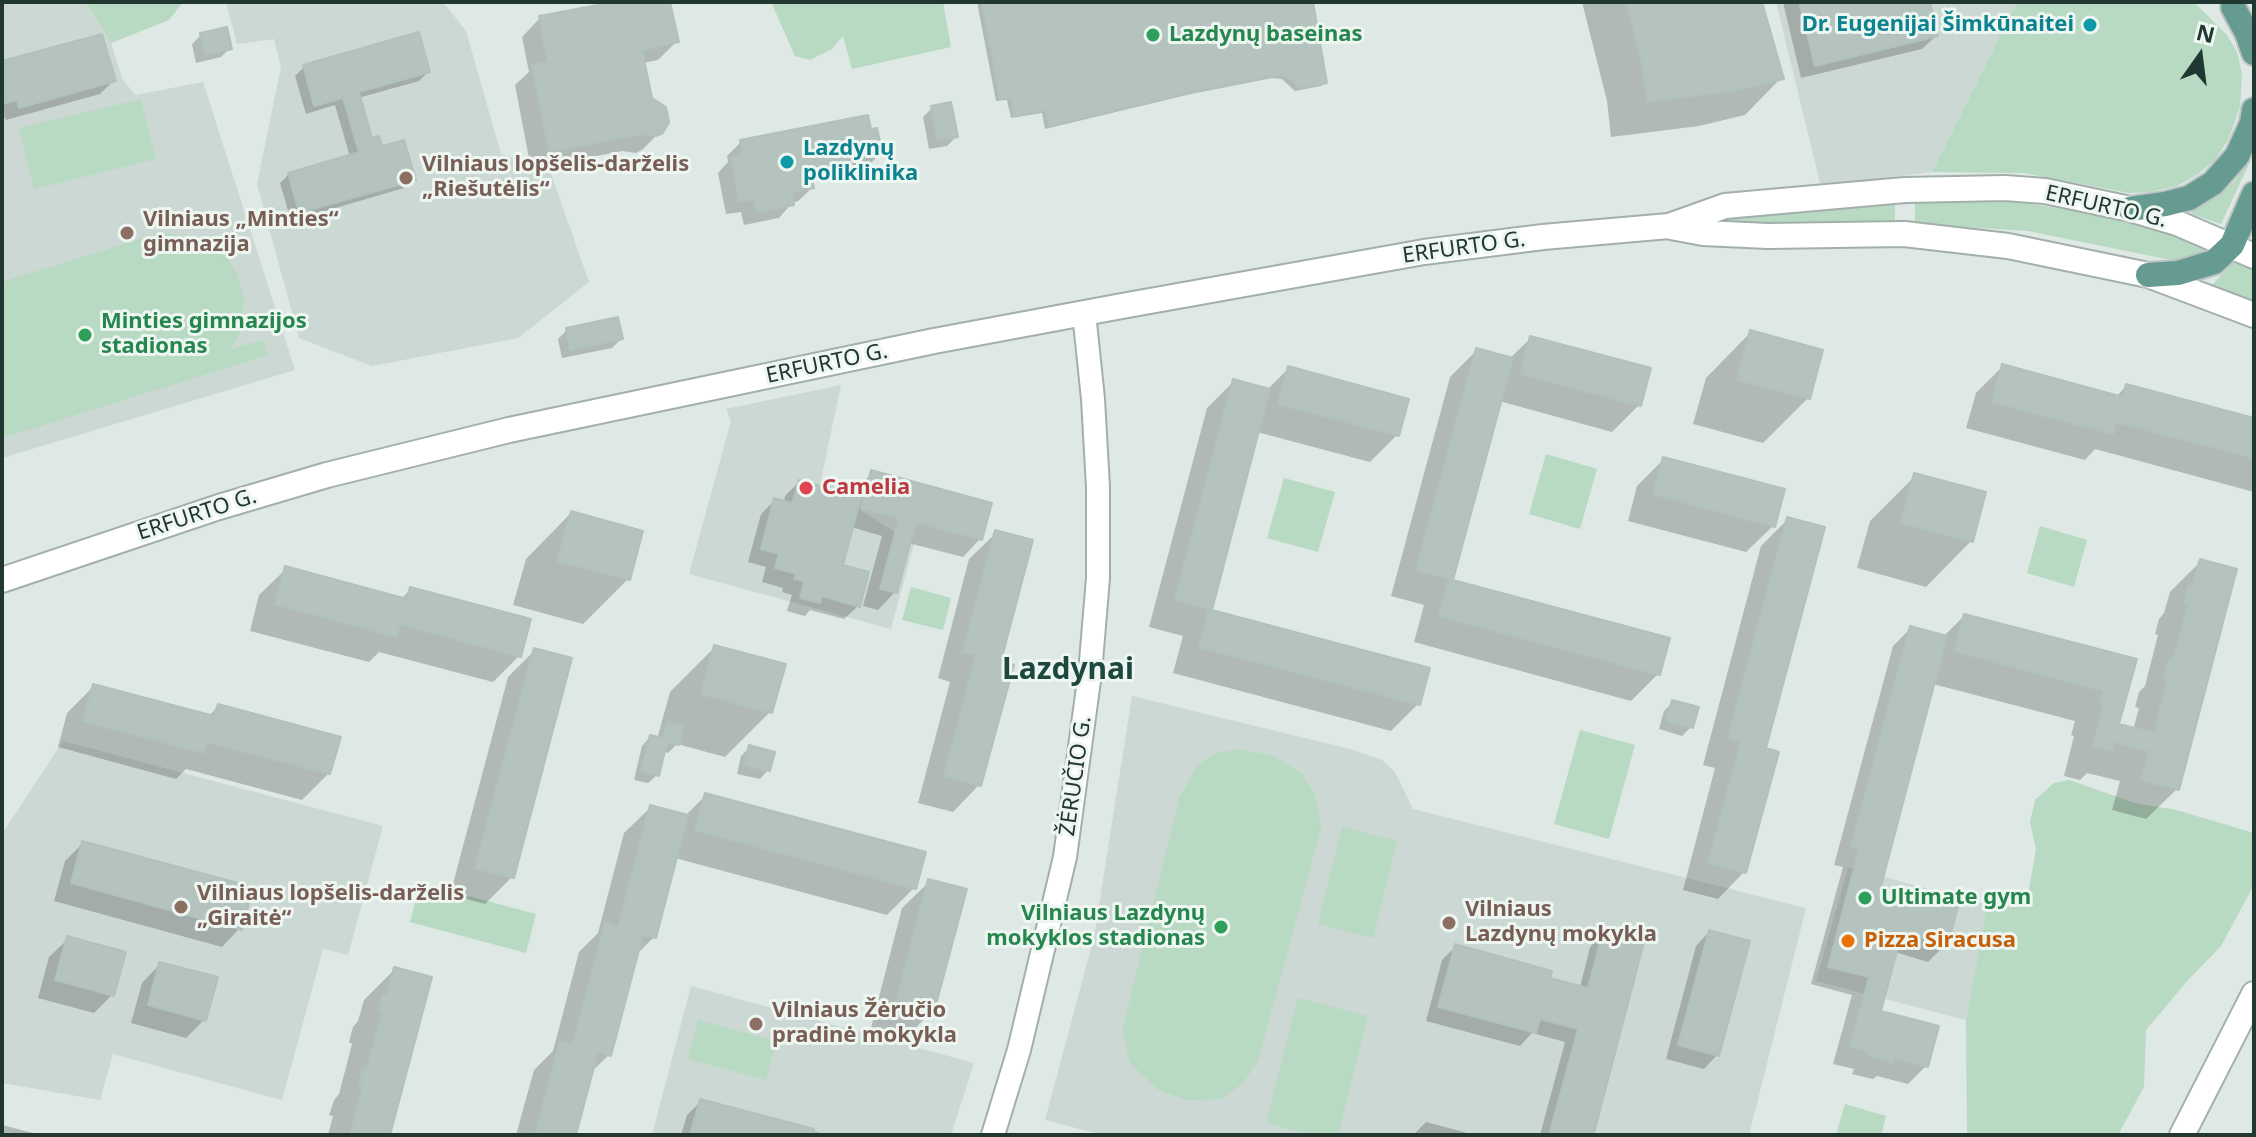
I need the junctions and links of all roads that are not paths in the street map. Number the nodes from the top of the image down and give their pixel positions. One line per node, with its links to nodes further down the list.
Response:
1 (2230, 5): 2 (main road); 3 (main road)
2 (2254, 22)
3 (2254, 53)
4 (2254, 110): 6 (main road)
5 (2254, 194): 8 (main road)
6 (2130, 209): 7 (street, ERFURTO G.); 8 (street, ERFURTO G.)
7 (1669, 226): 9 (street, ERFURTO G.); 10 (street, ERFURTO G.)
8 (2243, 250): 9 (main road)
9 (2148, 275): 11 (street, ERFURTO G.)
10 (1084, 313): 12 (street, ERFURTO G.); 14 (street, ŽĖRUČIO G.)
11 (2254, 315)
12 (2, 580)
13 (2254, 994): 15 (street)
14 (993, 1135)
15 (2182, 1135)

